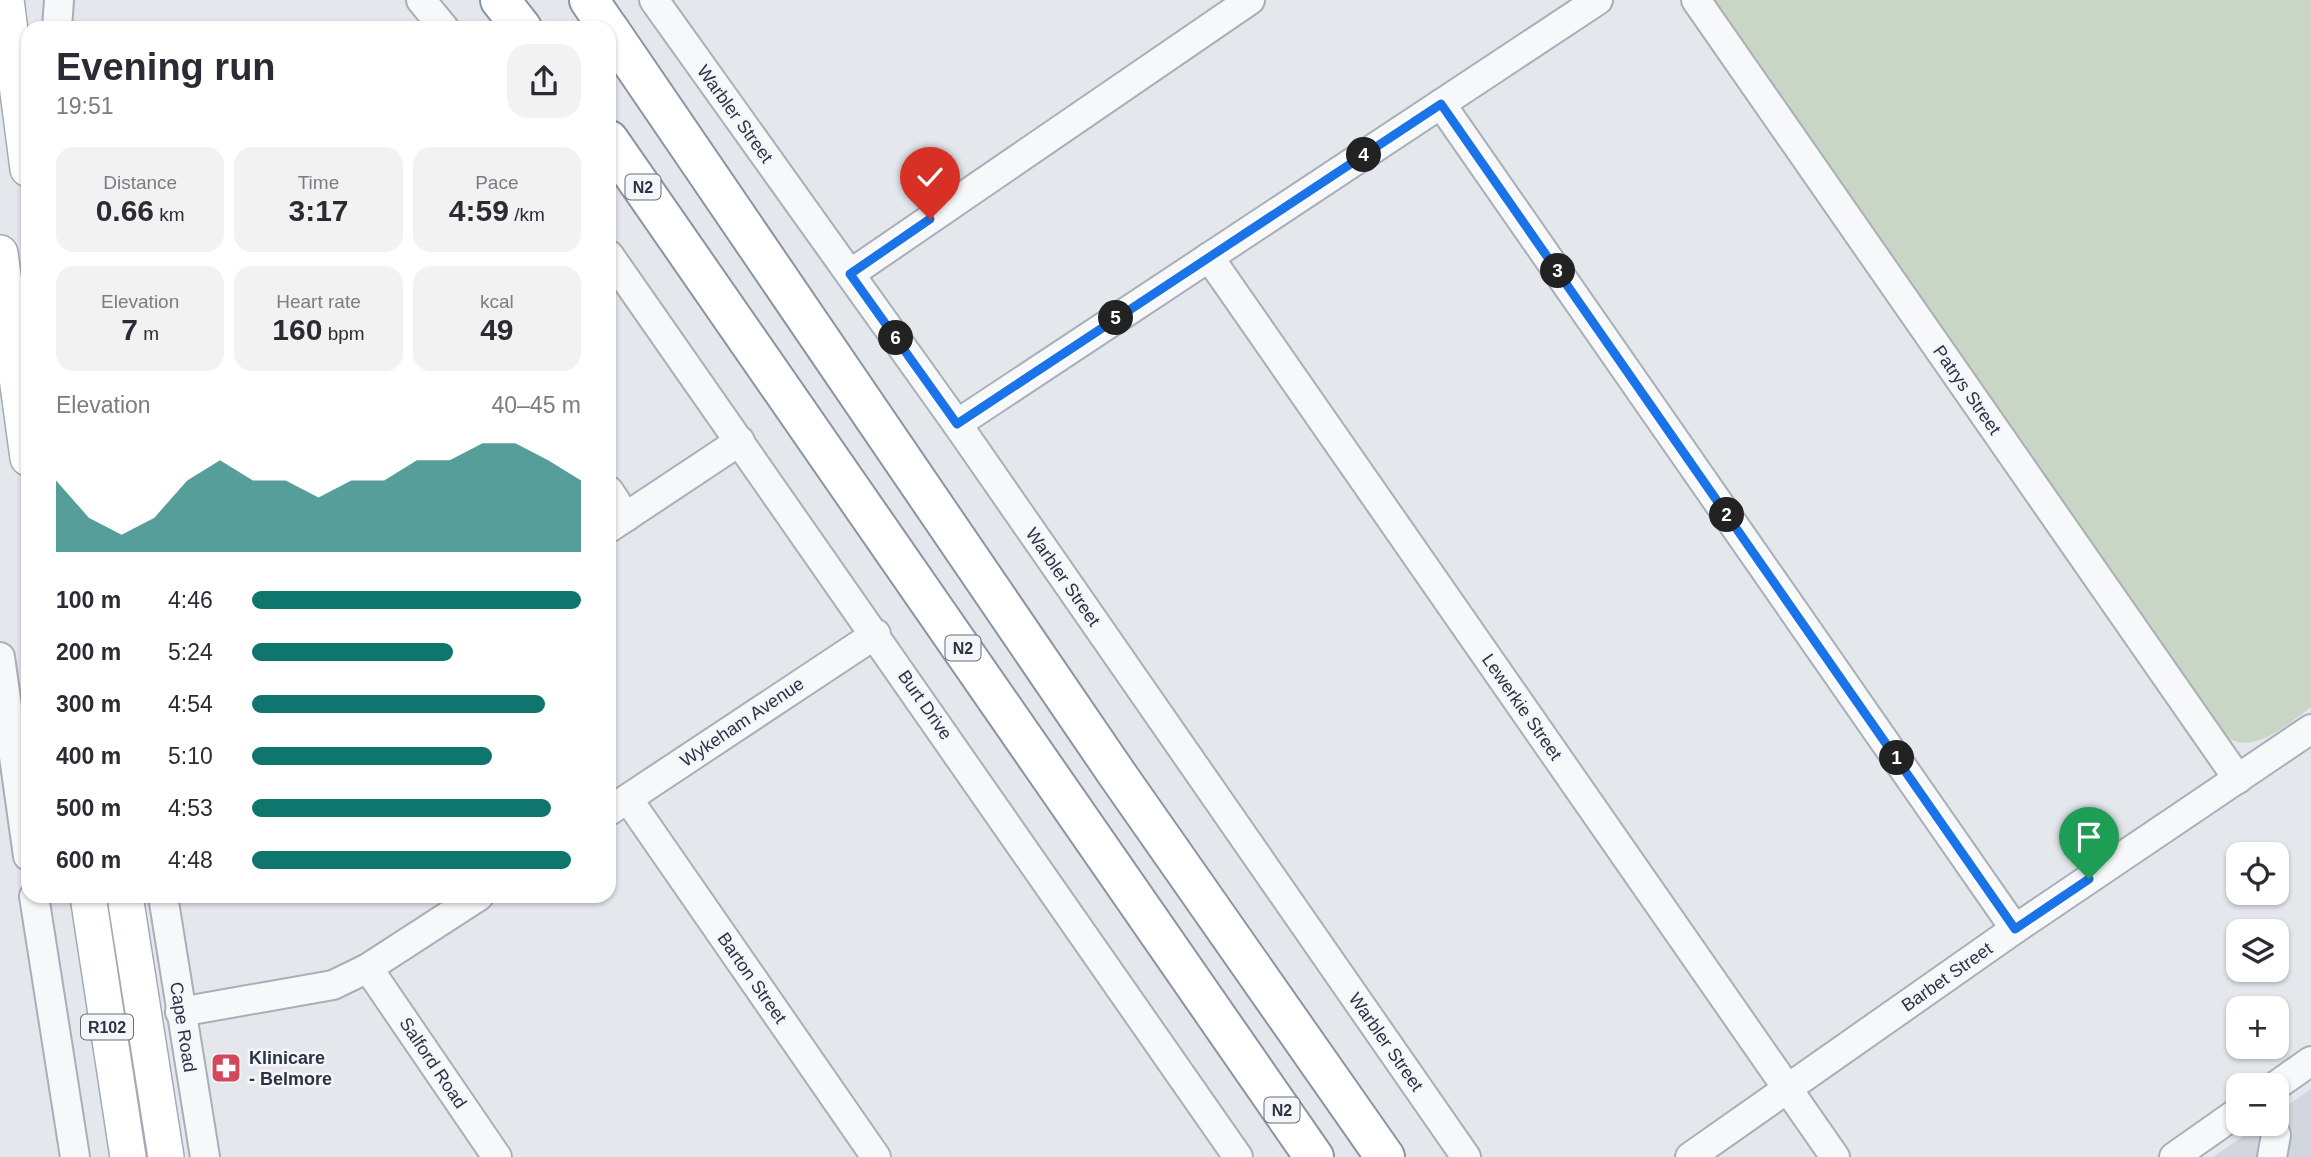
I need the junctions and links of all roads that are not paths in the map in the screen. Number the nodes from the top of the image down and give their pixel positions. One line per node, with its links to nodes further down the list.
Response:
1 (6, 0): 16 (main road)
2 (60, 0): 10 (street)
3 (421, 0): 11 (street)
4 (500, 0): 12 (highway)
5 (589, 0): 13 (highway)
6 (654, 0): 21 (street, Warbler Street)
7 (1251, 0): 21 (street)
8 (1598, 0): 15 (street)
9 (1696, 0): 29 (street, Patrys Street)
10 (58, 21)
11 (438, 21)
12 (516, 21)
13 (603, 21)
14 (616, 39): 55 (highway)
15 (1441, 104): 19 (street); 37 (street)
16 (21, 115)
17 (616, 150): 54 (highway, N2)
18 (0, 253): 22 (main road)
19 (1209, 257): 23 (street); 44 (street, Lewerkie Street)
20 (616, 265): 24 (street, Burt Drive)
21 (850, 274): 23 (street, Warbler Street)
22 (21, 407)
23 (957, 424): 56 (street, Warbler Street)
24 (740, 441): 25 (street); 26 (street, Burt Drive)
25 (618, 523)
26 (876, 634): 30 (street, Wykeham Avenue); 53 (street, Burt Drive)
27 (0, 657): 31 (street)
28 (2311, 729): 29 (street, Barbet Street)
29 (2238, 779): 37 (street, Barbet Street)
30 (619, 805): 52 (street, Barton Street)
31 (21, 806)
32 (35, 903): 47 (street)
33 (89, 903): 41 (main road, R102)
34 (126, 903): 40 (main road, R102)
35 (164, 903): 39 (street, Cape Road)
36 (468, 903): 38 (street)
37 (2015, 929): 44 (street, Barbet Street)
38 (368, 968): 39 (street); 51 (street, Salford Road)
39 (180, 1012): 50 (street, Cape Road)
40 (143, 1018): 41 (main road); 49 (main road, R102)
41 (107, 1024): 48 (main road, R102)
42 (2311, 1061): 43 (street)
43 (2289, 1077)
44 (1787, 1090): 57 (street, Barbet Street); 58 (street, Lewerkie Street)
45 (2226, 1120): 59 (street)
46 (2276, 1136): 60 (street)
47 (75, 1157)
48 (128, 1157)
49 (166, 1157)
50 (205, 1157)
51 (497, 1157)
52 (876, 1157)
53 (1238, 1157)
54 (1314, 1157)
55 (1385, 1157)
56 (1466, 1157)
57 (1690, 1157)
58 (1835, 1157)
59 (2174, 1157)
60 (2272, 1157)

